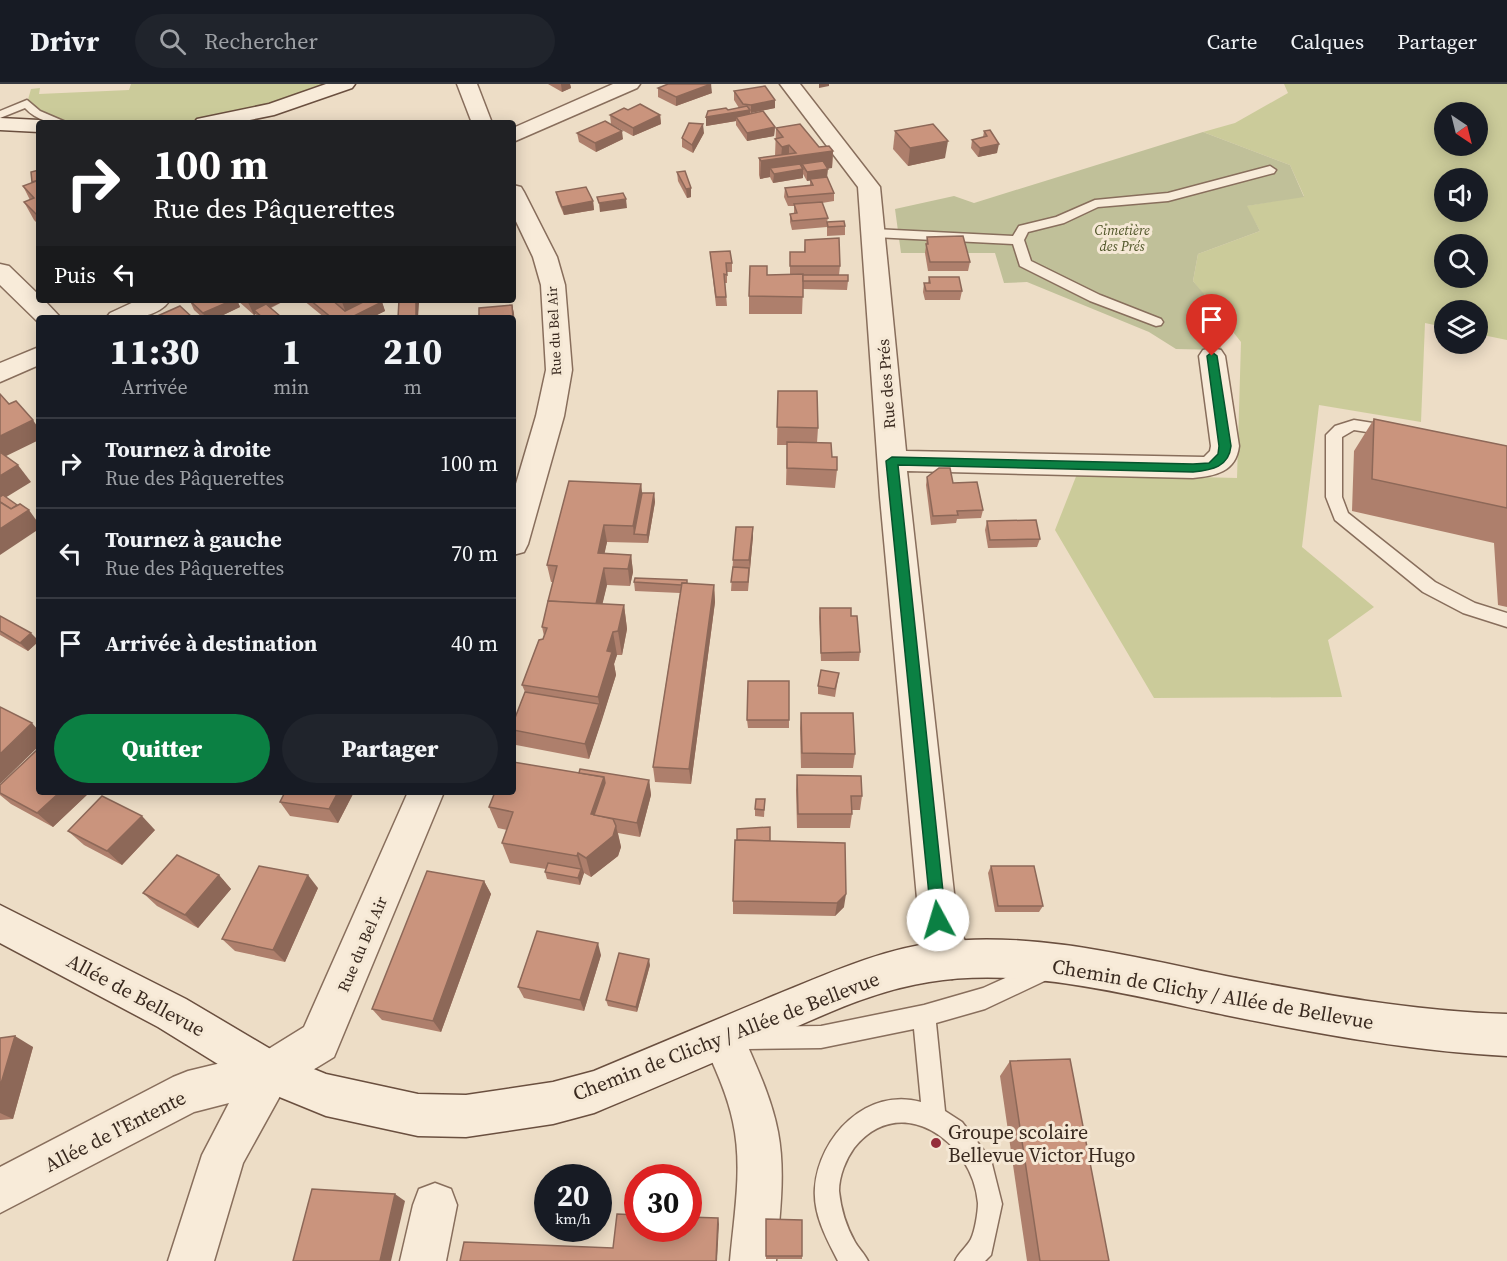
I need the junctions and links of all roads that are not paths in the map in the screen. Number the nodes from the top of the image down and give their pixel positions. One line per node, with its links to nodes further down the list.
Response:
1 (345, 84): 9 (street)
2 (467, 84): 10 (street)
3 (630, 84): 13 (street)
4 (790, 84): 16 (street, Rue des Prés)
5 (31, 89): 6 (lane)
6 (27, 103): 7 (lane); 8 (lane)
7 (0, 115)
8 (54, 120)
9 (219, 120)
10 (481, 120)
11 (0, 124): 12 (street)
12 (36, 126)
13 (516, 135)
14 (1270, 170): 17 (lane)
15 (516, 198): 28 (street, Rue du Bel Air)
16 (874, 233): 17 (lane); 27 (street, Rue des Prés)
17 (1018, 240): 22 (lane)
18 (0, 271): 20 (street)
19 (152, 303): 21 (street)
20 (45, 315)
21 (126, 315)
22 (1156, 322)
23 (1212, 356): 27 (street)
24 (35, 364): 25 (street)
25 (0, 374)
26 (1406, 434): 29 (lane)
27 (892, 461): 32 (street, Rue des Prés)
28 (516, 534)
29 (1507, 620)
30 (425, 795): 37 (street, Rue du Bel Air)
31 (0, 923): 37 (street, Allée de Bellevue)
32 (952, 960): 33 (street, Chemin de Clichy / Allée de Bellevue); 36 (street, Chemin de Clichy / Allée de Bellevue)
33 (1054, 965): 34 (lane); 35 (street, Chemin de Clichy / Allée de Bellevue)
34 (924, 1016): 36 (lane); 38 (lane)
35 (1507, 1035)
36 (723, 1039): 37 (street, Chemin de Clichy / Allée de Bellevue); 43 (street)
37 (270, 1072): 39 (street, Allée de l'Entente); 41 (street)
38 (934, 1118): 44 (lane); 45 (lane)
39 (0, 1191)
40 (435, 1204): 42 (street)
41 (191, 1261)
42 (423, 1261)
43 (753, 1261)
44 (855, 1261)
45 (968, 1261)

